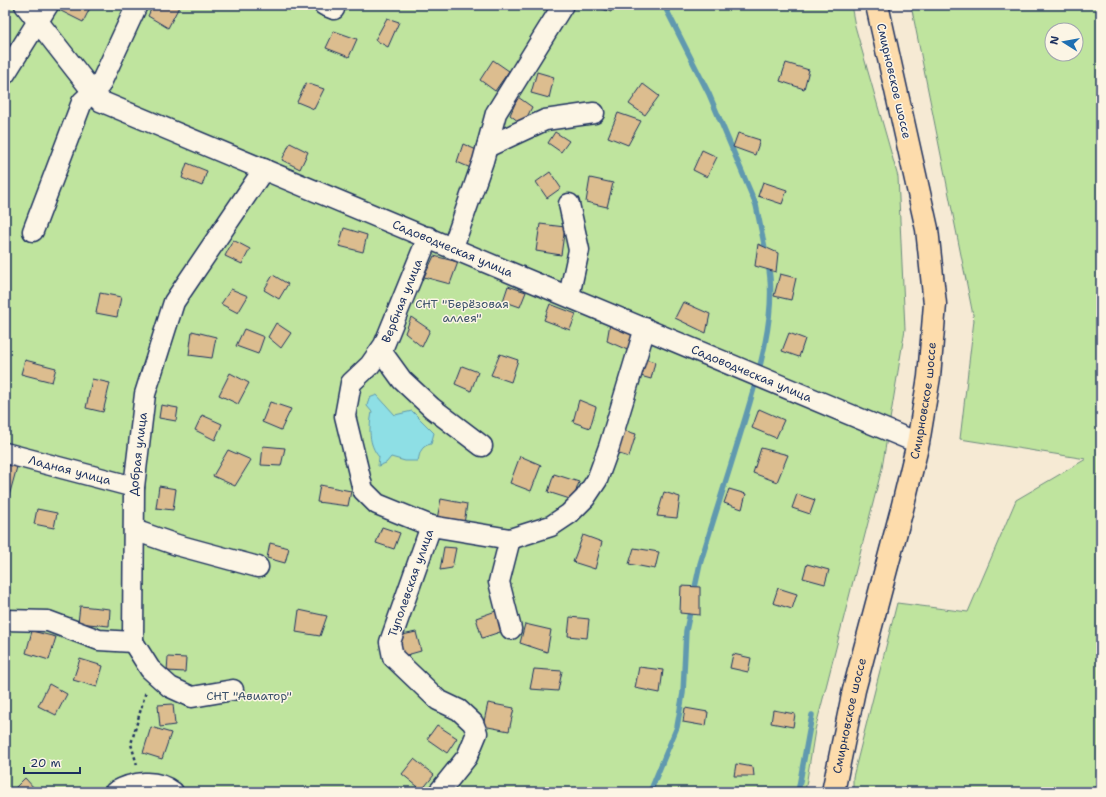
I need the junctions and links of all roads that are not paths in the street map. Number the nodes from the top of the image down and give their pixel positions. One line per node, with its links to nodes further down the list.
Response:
1 (137, 5): 6 (lane)
2 (563, 5): 8 (lane)
3 (877, 5): 17 (main road, Смирновское шоссе)
4 (37, 10): 5 (lane); 6 (lane, Садоводческая улица)
5 (5, 74)
6 (92, 90): 9 (lane, Садоводческая улица); 11 (lane)
7 (594, 112): 8 (lane)
8 (487, 147): 13 (lane)
9 (264, 169): 12 (lane, Садоводческая улица); 20 (lane, Добрая улица)
10 (569, 204): 14 (lane)
11 (33, 231)
12 (428, 237): 13 (lane, Садоводческая улица); 16 (lane, Вербная улица)
13 (452, 247): 14 (lane, Садоводческая улица)
14 (569, 296): 15 (lane, Садоводческая улица)
15 (645, 328): 17 (lane, Садоводческая улица); 23 (lane, Туполевская улица)
16 (381, 351): 18 (lane); 21 (lane, Вербная улица)
17 (918, 443): 32 (main road, Смирновское шоссе)
18 (482, 446)
19 (5, 453): 20 (lane, Ладная улица)
20 (134, 487): 22 (lane, Добрая улица)
21 (431, 526): 23 (lane, Туполевская улица); 31 (lane, Туполевская улица)
22 (134, 530): 24 (lane); 27 (lane, Добрая улица)
23 (510, 539): 26 (lane)
24 (258, 567)
25 (5, 620): 27 (lane)
26 (511, 629)
27 (133, 642): 28 (lane)
28 (233, 690)
29 (116, 792): 30 (lane)
30 (173, 792)
31 (439, 792)
32 (833, 792)

